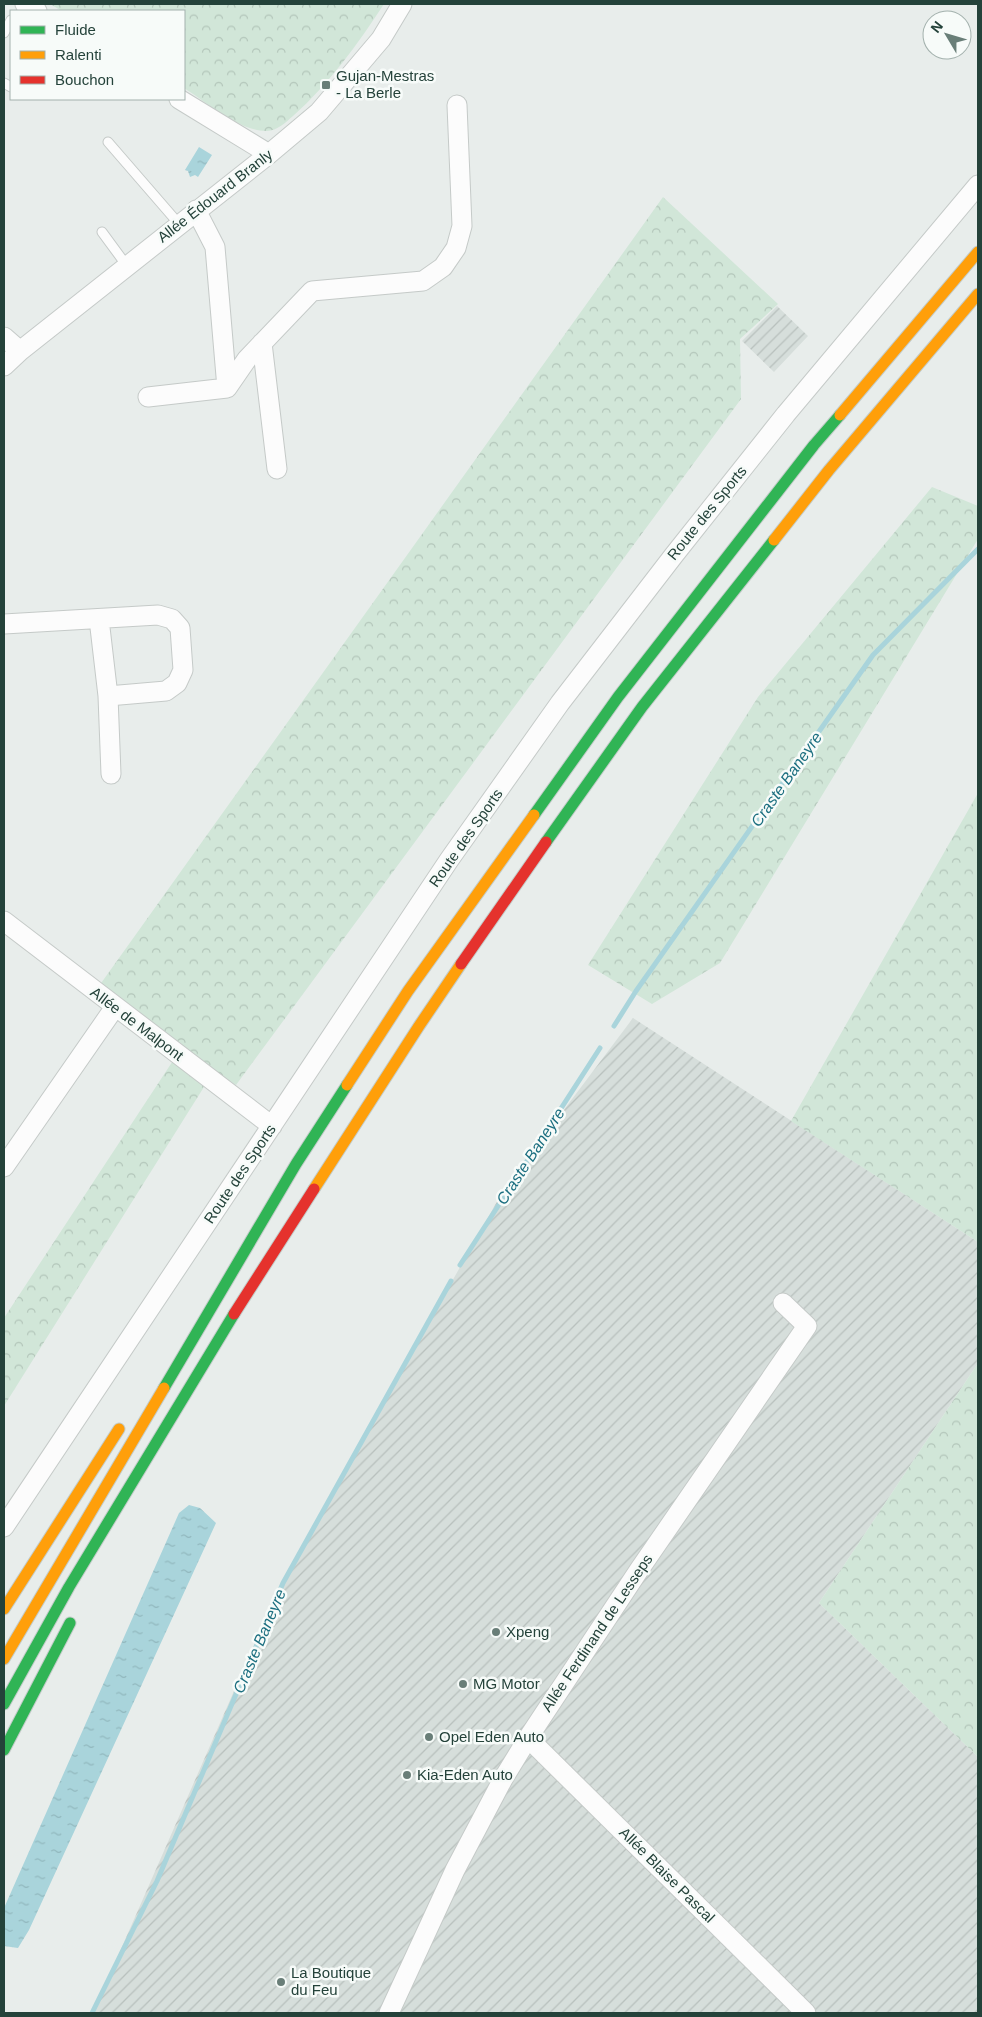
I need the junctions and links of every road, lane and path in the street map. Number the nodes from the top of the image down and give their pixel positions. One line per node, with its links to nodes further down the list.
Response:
1 (23, 4): 3 (street)
2 (402, 4): 7 (street, Allée Édouard Branly)
3 (35, 10)
4 (181, 100): 7 (street)
5 (457, 105): 16 (street)
6 (108, 142): 10 (lane)
7 (269, 154): 9 (street, Allée Édouard Branly)
8 (978, 185): 29 (street, Route des Sports)
9 (196, 210): 10 (street, Allée Édouard Branly); 19 (street)
10 (179, 224): 13 (street, Allée Édouard Branly)
11 (102, 232): 13 (lane)
12 (978, 252): 30 (highway)
13 (127, 266): 17 (street, Allée Édouard Branly)
14 (978, 294): 28 (highway)
15 (4, 337): 17 (street)
16 (262, 343): 19 (street); 21 (street)
17 (20, 351): 18 (street, Allée Édouard Branly)
18 (4, 366)
19 (227, 388): 20 (street)
20 (148, 397)
21 (277, 468)
22 (99, 619): 23 (street); 24 (street); 24 (street)
23 (4, 624)
24 (108, 696): 25 (street)
25 (111, 774)
26 (4, 921): 27 (street, Allée de Malpont)
27 (115, 1007): 29 (street, Allée de Malpont); 31 (street)
28 (419, 1026): 32 (highway); 40 (highway)
29 (272, 1126): 36 (street, Route des Sports)
30 (296, 1164): 34 (highway); 39 (highway)
31 (4, 1167)
32 (263, 1290)
33 (783, 1303): 41 (street, Allée Ferdinand de Lesseps)
34 (190, 1320)
35 (125, 1419): 37 (highway)
36 (4, 1527)
37 (4, 1609)
38 (74, 1615): 42 (highway)
39 (4, 1659)
40 (4, 1704)
41 (528, 1738): 43 (street, Allée Ferdinand de Lesseps); 44 (street, Allée Blaise Pascal)
42 (4, 1750)
43 (389, 2013)
44 (806, 2013)

